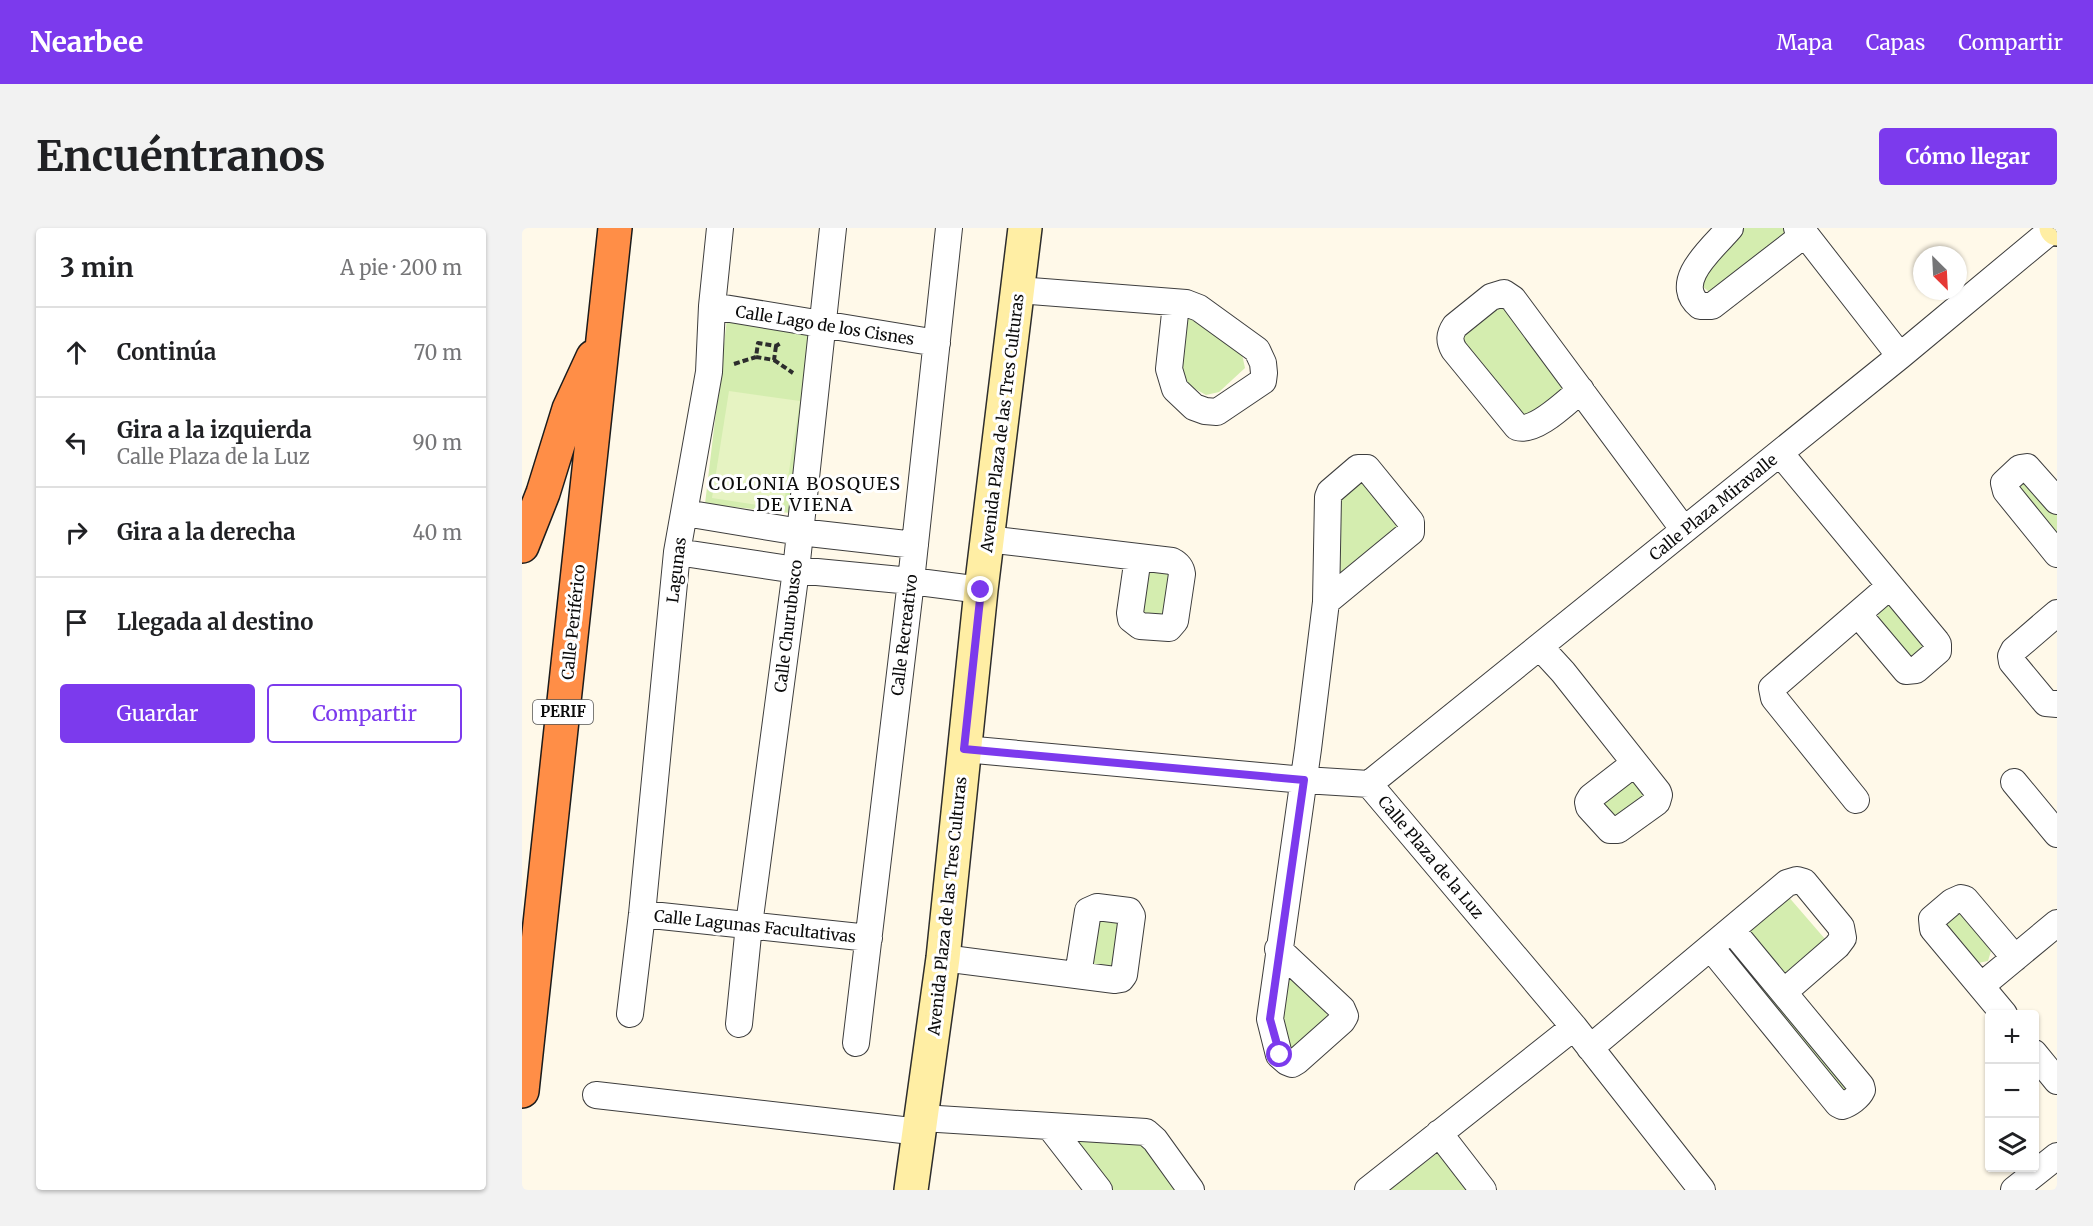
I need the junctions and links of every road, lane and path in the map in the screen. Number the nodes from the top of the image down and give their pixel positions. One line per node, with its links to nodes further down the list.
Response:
1 (615, 228): 13 (highway, Calle Periférico / PERIF)
2 (720, 228): 11 (street, Lagunas)
3 (833, 228): 12 (street, Calle Churubusco)
4 (950, 228): 14 (street, Calle Recreativo)
5 (1025, 228): 9 (street, Avenida Plaza de las Tres Culturas)
6 (1730, 228): 8 (street)
7 (2056, 228): 16 (street, Calle Plaza Miravalle)
8 (1801, 231): 16 (street)
9 (1034, 291): 10 (street); 23 (street, Avenida Plaza de las Tres Culturas)
10 (1176, 304)
11 (712, 306): 12 (street, Calle Lago de los Cisnes); 20 (street, Lagunas)
12 (822, 325): 14 (street, Calle Lago de los Cisnes); 22 (street, Calle Churubusco)
13 (604, 333): 25 (highway, Calle Periférico); 65 (highway, Calle Periférico / PERIF)
14 (938, 342): 24 (street, Calle Recreativo)
15 (776, 346): 15 (path)
16 (1900, 356): 18 (street, Calle Plaza Miravalle)
17 (1581, 390): 17 (street); 21 (street)
18 (1780, 453): 21 (street, Calle Plaza Miravalle); 31 (street)
19 (2057, 501): 27 (street)
20 (685, 513): 22 (street); 26 (street, Lagunas)
21 (1684, 530): 36 (street, Calle Plaza Miravalle)
22 (800, 532): 24 (street); 29 (street, Calle Churubusco)
23 (1000, 541): 28 (street); 32 (street, Avenida Plaza de las Tres Culturas)
24 (915, 545): 30 (street, Calle Recreativo)
25 (522, 546)
26 (677, 552): 29 (street); 45 (street, Lagunas)
27 (2057, 554)
28 (1138, 557)
29 (796, 570): 30 (street); 47 (street, Calle Churubusco)
30 (911, 581): 32 (street); 49 (street, Calle Recreativo)
31 (1890, 586): 35 (street); 35 (street)
32 (981, 590): 38 (street, Avenida Plaza de las Tres Culturas)
33 (1326, 602): 33 (street); 40 (street)
34 (2057, 613): 37 (street)
35 (1858, 614): 43 (street)
36 (1540, 647): 39 (street); 42 (street, Calle Plaza Miravalle)
37 (2055, 704)
38 (964, 749): 40 (street, Calle Plaza de la Luz); 52 (street, Avenida Plaza de las Tres Culturas)
39 (1635, 763)
40 (1304, 780): 42 (street, Calle Plaza de la Luz); 51 (street)
41 (2014, 782): 44 (street)
42 (1369, 784): 60 (street, Calle Plaza de la Luz)
43 (1856, 800)
44 (2057, 834)
45 (642, 914): 47 (street, Calle Lagunas Facultativas); 58 (street, Lagunas)
46 (2057, 923): 53 (street)
47 (749, 925): 49 (street, Calle Lagunas Facultativas); 59 (street, Calle Churubusco)
48 (1732, 930): 50 (street); 56 (street); 56 (street)
49 (869, 938): 61 (street, Calle Recreativo)
50 (1711, 948): 56 (street); 62 (street)
51 (1278, 949)
52 (943, 958): 54 (street); 67 (street, Avenida Plaza de las Tres Culturas)
53 (2015, 958): 55 (street); 55 (street)
54 (1078, 975)
55 (1981, 986): 57 (street)
56 (1784, 992)
57 (2001, 1010)
58 (630, 1014)
59 (739, 1024)
60 (1574, 1027): 62 (street, Calle Plaza de la Luz); 69 (street)
61 (856, 1042)
62 (1590, 1048): 76 (street, Calle Plaza de la Luz)
63 (2039, 1059): 64 (street)
64 (2057, 1081)
65 (522, 1091)
66 (596, 1095): 67 (street)
67 (931, 1124): 68 (street); 71 (street, Avenida Plaza de las Tres Culturas)
68 (1050, 1127): 72 (street); 73 (street)
69 (1439, 1133): 74 (street); 75 (street)
70 (2057, 1156): 77 (street)
71 (911, 1190)
72 (1099, 1190)
73 (1191, 1190)
74 (1368, 1190)
75 (1483, 1190)
76 (1702, 1190)
77 (2014, 1190)

